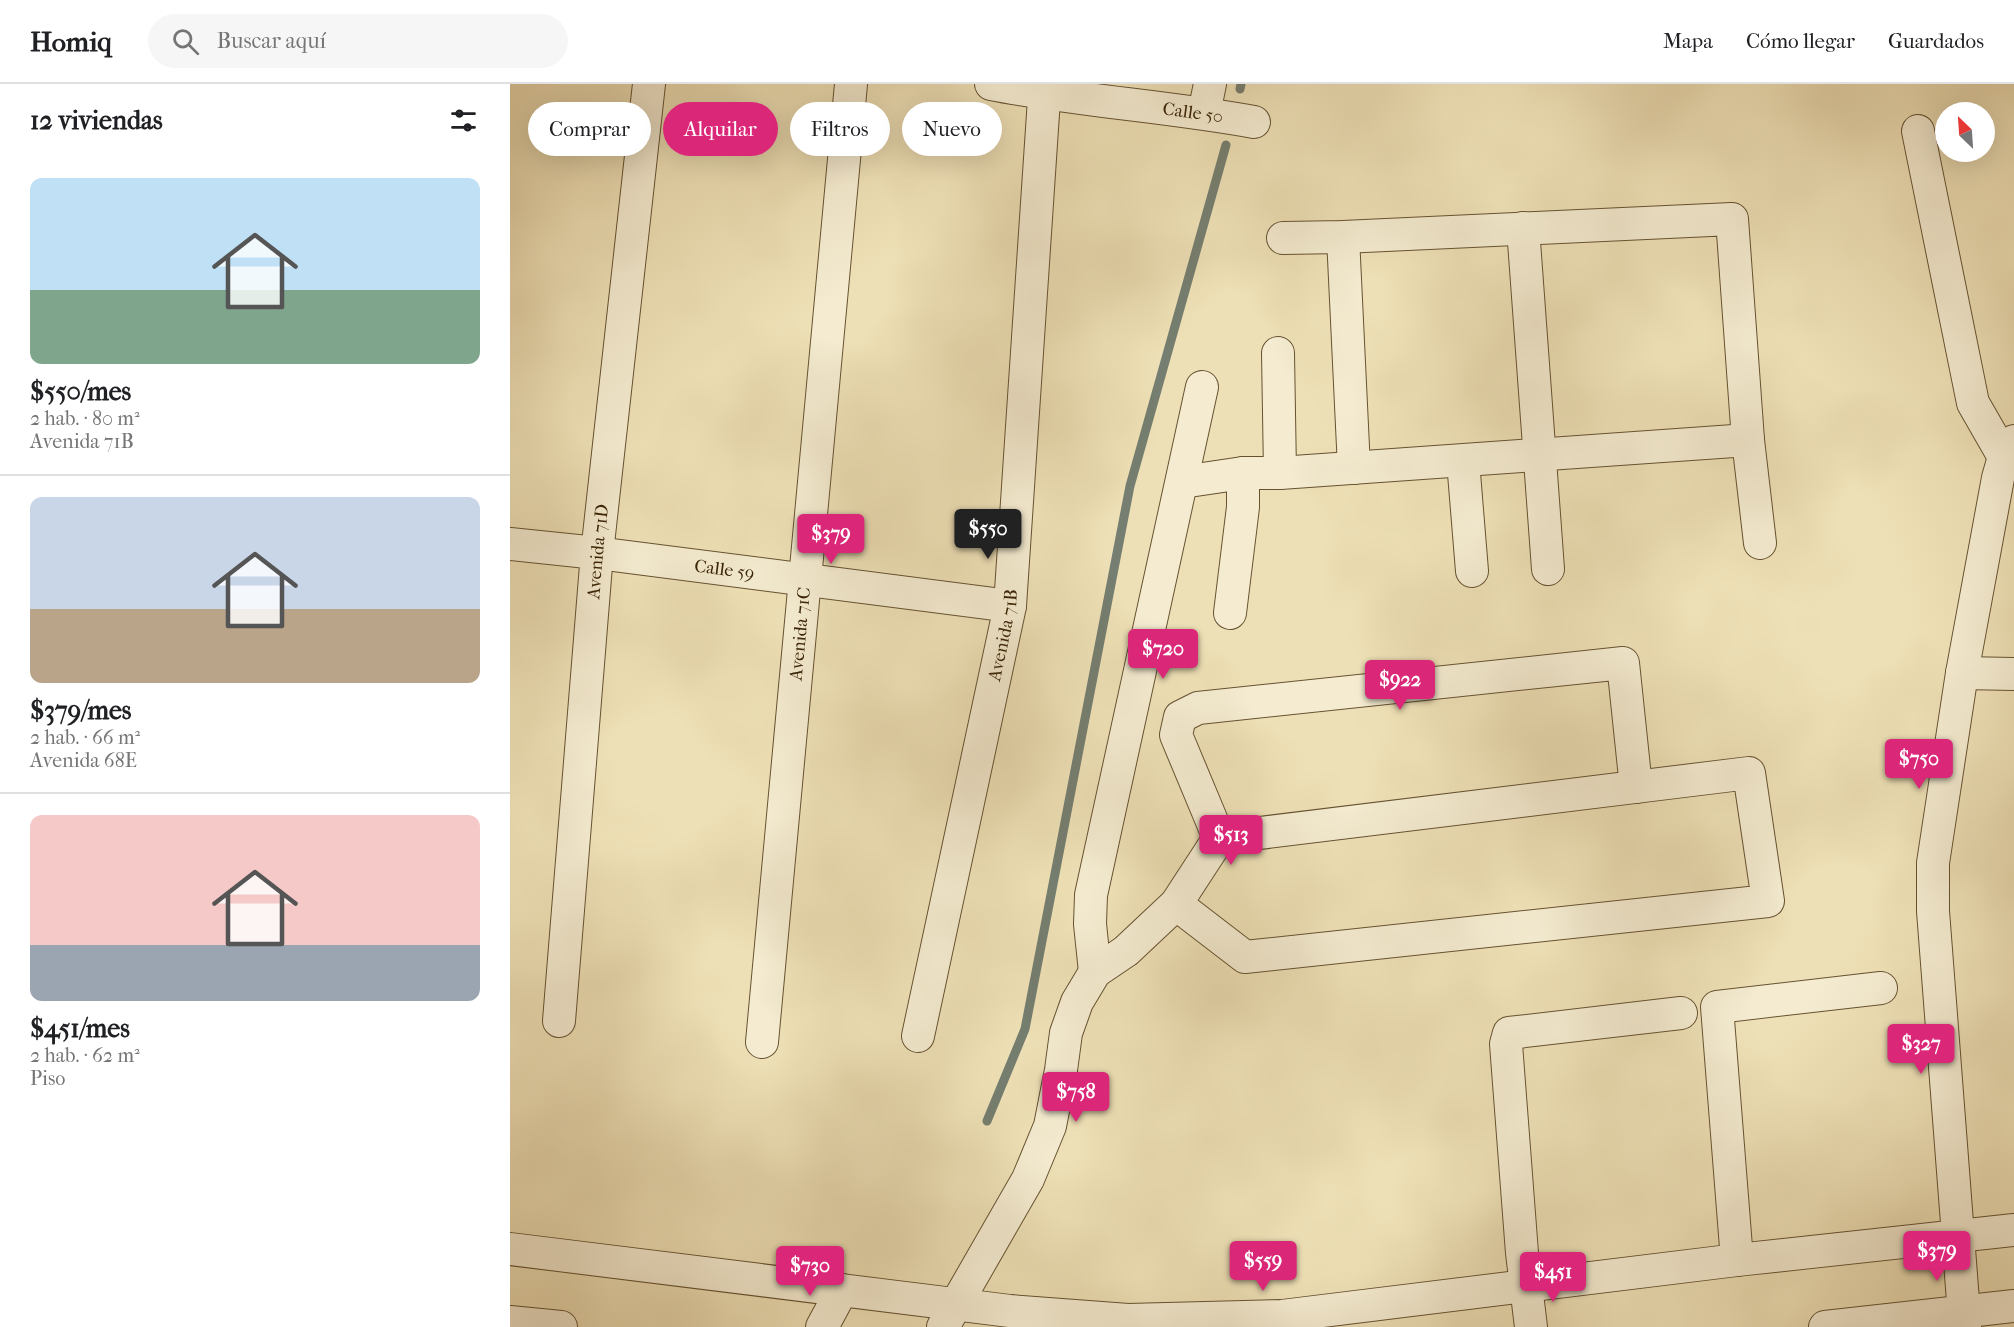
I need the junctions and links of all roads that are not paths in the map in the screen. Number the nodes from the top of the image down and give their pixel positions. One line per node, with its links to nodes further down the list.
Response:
1 (649, 84): 23 (street, Avenida 71D)
2 (852, 84): 26 (street, Avenida 71C)
3 (990, 84): 4 (street, Calle 50)
4 (1044, 89): 5 (street, Calle 50); 27 (street, Avenida 71B)
5 (1207, 99): 6 (street, Calle 50)
6 (1254, 122)
7 (1918, 131): 14 (street)
8 (1523, 228): 9 (street); 13 (street); 15 (street)
9 (1343, 237): 10 (street); 17 (street)
10 (1283, 238)
11 (1278, 353): 19 (street)
12 (1203, 387): 20 (street)
13 (1748, 440): 15 (street); 21 (street)
14 (2009, 449): 29 (street)
15 (1540, 455): 16 (street); 24 (street)
16 (1463, 461): 17 (street); 25 (street)
17 (1354, 468): 19 (street)
18 (1242, 473): 19 (street); 20 (street); 28 (street)
19 (1280, 473)
20 (1182, 482): 34 (street)
21 (1761, 543)
22 (510, 544): 23 (street, Calle 59)
23 (597, 553): 26 (street, Calle 59); 37 (street, Avenida 71D)
24 (1548, 569)
25 (1472, 571)
26 (804, 580): 27 (street, Calle 59); 39 (street, Avenida 71C)
27 (1010, 606): 38 (street, Avenida 71B)
28 (1230, 613)
29 (1962, 673): 30 (street); 41 (street)
30 (2014, 674)
31 (1636, 787): 32 (street); 32 (street); 33 (street)
32 (1220, 838): 33 (street)
33 (1176, 904): 34 (street)
34 (1095, 972): 47 (street)
35 (1881, 988): 43 (street)
36 (1681, 1013): 44 (street)
37 (559, 1021)
38 (918, 1036)
39 (762, 1042)
40 (2014, 1230): 41 (street)
41 (1958, 1235): 43 (street); 48 (street)
42 (510, 1249): 45 (street)
43 (1737, 1260): 44 (street)
44 (1525, 1287): 47 (street); 52 (street)
45 (842, 1290): 47 (street); 51 (street)
46 (2014, 1306): 48 (street)
47 (950, 1316)
48 (1965, 1319): 53 (street)
49 (510, 1322): 50 (street)
50 (561, 1327)
51 (822, 1327)
52 (1532, 1327)
53 (1825, 1327)

